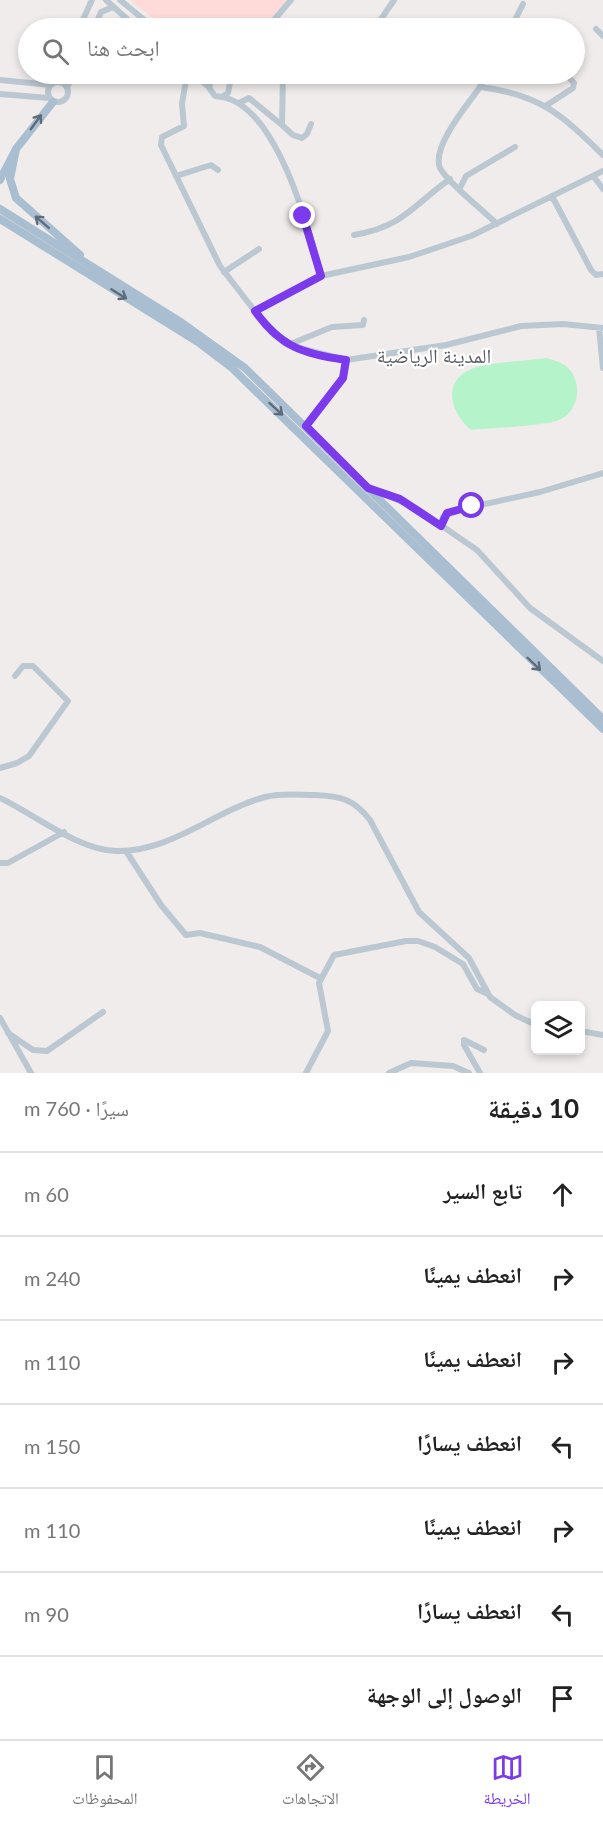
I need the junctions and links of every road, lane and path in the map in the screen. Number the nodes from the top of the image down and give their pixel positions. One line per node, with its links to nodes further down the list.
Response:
1 (92, 0): 10 (street)
2 (106, 0): 7 (street)
3 (120, 0): 8 (street)
4 (291, 0): 13 (street)
5 (394, 0): 14 (street)
6 (523, 4): 15 (street)
7 (113, 8): 9 (street); 11 (street)
8 (130, 8): 9 (street); 12 (street)
9 (123, 17)
10 (84, 18)
11 (98, 18)
12 (142, 18)
13 (276, 18)
14 (382, 18)
15 (516, 18)
16 (596, 28): 17 (street)
17 (603, 36)
18 (0, 80): 19 (street)
19 (18, 81)
20 (52, 84): 35 (street)
21 (64, 84): 30 (street)
22 (69, 84): 30 (street)
23 (185, 84): 45 (street)
24 (204, 84): 32 (street)
25 (210, 84): 32 (street)
26 (283, 84): 39 (street)
27 (482, 84): 31 (street)
28 (574, 84): 37 (street)
29 (230, 86): 34 (street); 36 (street)
30 (68, 87): 35 (street)
31 (480, 87): 37 (street); 47 (street)
32 (209, 88): 34 (street)
33 (0, 94): 35 (street)
34 (222, 97): 36 (street)
35 (51, 100): 41 (main road, one-way to 35)
36 (239, 103): 39 (street); 61 (street)
37 (547, 105): 42 (street)
38 (311, 124): 39 (street)
39 (282, 125)
40 (515, 147): 49 (street)
41 (16, 149): 48 (main road); 59 (main road, one-way to 41)
42 (603, 155)
43 (218, 170): 45 (street)
44 (603, 171): 46 (street)
45 (176, 176): 58 (street)
46 (594, 177): 50 (street); 51 (street)
47 (450, 179): 49 (street); 55 (street)
48 (0, 180)
49 (460, 188): 54 (street)
50 (603, 189)
51 (552, 196): 54 (street); 60 (street)
52 (0, 209): 56 (main road)
53 (0, 219): 56 (main road)
54 (497, 224): 61 (street)
55 (354, 235)
56 (55, 248): 59 (main road); 75 (main road, one-way to 75)
57 (259, 249): 58 (street)
58 (224, 272): 62 (street)
59 (102, 274): 68 (main road)
60 (603, 274)
61 (321, 276): 62 (street)
62 (255, 311): 65 (street)
63 (364, 320): 65 (street)
64 (601, 328): 66 (street); 67 (street)
65 (288, 345): 66 (street)
66 (346, 360): 68 (street)
67 (603, 368)
68 (306, 426): 70 (main road)
69 (603, 473): 71 (street)
70 (368, 488): 71 (street); 74 (main road)
71 (441, 526): 72 (street)
72 (603, 661)
73 (15, 676): 76 (street)
74 (603, 719)
75 (603, 729)
76 (0, 768)
77 (0, 798): 78 (street)
78 (64, 832): 79 (street); 80 (street)
79 (126, 850): 81 (street); 82 (street)
80 (0, 863)
81 (320, 978): 82 (street); 92 (street)
82 (488, 994): 85 (street)
83 (103, 1012): 87 (street)
84 (0, 1018): 87 (street)
85 (531, 1022)
86 (585, 1032): 88 (street)
87 (8, 1033): 91 (street)
88 (603, 1035)
89 (484, 1050): 96 (street)
90 (420, 1064): 93 (street); 94 (street); 95 (street)
91 (31, 1073)
92 (306, 1073)
93 (389, 1073)
94 (416, 1073)
95 (469, 1073)
96 (480, 1073)

